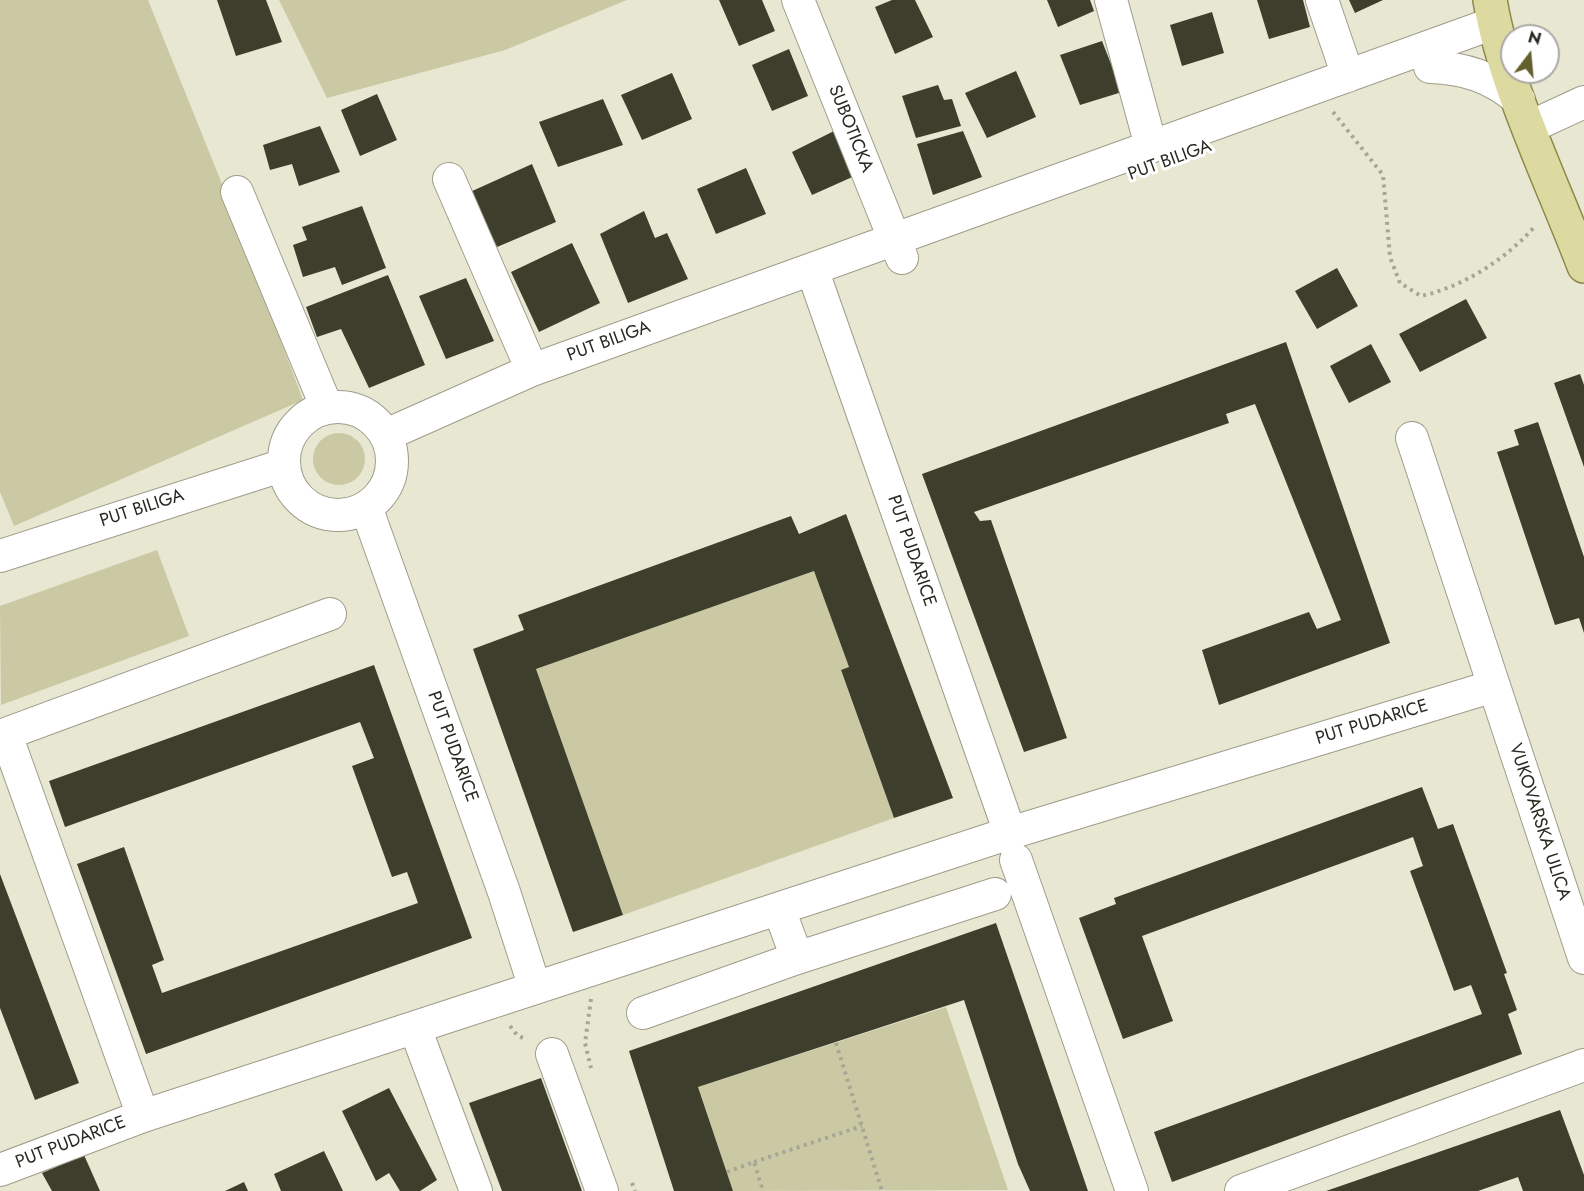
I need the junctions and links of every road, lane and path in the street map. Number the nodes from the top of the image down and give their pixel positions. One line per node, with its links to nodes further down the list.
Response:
1 (798, 0): 14 (street, SUBOTICKA)
2 (1111, 0): 10 (street)
3 (1322, 0): 6 (street)
4 (1493, 13): 5 (street, PUT BILIGA); 6 (street, PUT BILIGA); 9 (main road)
5 (1430, 67): 8 (street, PUT BILIGA); 9 (street)
6 (1348, 76): 10 (street, PUT BILIGA)
7 (1584, 102): 9 (street)
8 (1327, 105): 13 (path); 14 (street, PUT BILIGA)
9 (1525, 113): 13 (main road)
10 (1151, 146): 14 (street, PUT BILIGA)
11 (449, 179): 16 (street)
12 (237, 192): 17 (street)
13 (1576, 232)
14 (898, 248): 15 (street, PUT BILIGA)
15 (824, 264): 16 (street, PUT BILIGA); 26 (street, PUT PUDARICE)
16 (532, 370): 18 (street, PUT BILIGA)
17 (327, 408): 18 (street); 20 (street)
18 (386, 435): 21 (street)
19 (1412, 438): 24 (street, VUKOVARSKA ULICA)
20 (284, 465): 21 (street); 22 (street, PUT BILIGA)
21 (366, 507): 32 (street, PUT PUDARICE)
22 (0, 556)
23 (330, 614): 25 (street)
24 (1494, 686): 26 (street, PUT PUDARICE); 30 (street, VUKOVARSKA ULICA)
25 (3, 736): 39 (street, PUT PUDARICE)
26 (1013, 847): 28 (street, PUT PUDARICE); 50 (street, PUT PUDARICE)
27 (995, 894): 29 (street)
28 (779, 909): 29 (street); 31 (street, PUT PUDARICE)
29 (797, 958): 33 (street)
30 (1584, 958)
31 (585, 972): 32 (street, PUT PUDARICE); 38 (path)
32 (535, 988): 34 (street, PUT PUDARICE)
33 (643, 1013)
34 (415, 1028): 39 (street, PUT PUDARICE); 45 (street)
35 (836, 1043): 40 (path)
36 (552, 1054): 46 (street)
37 (1584, 1065): 51 (street)
38 (592, 1070)
39 (143, 1116): 42 (street, PUT PUDARICE)
40 (862, 1126): 41 (path); 49 (path)
41 (754, 1162): 43 (path); 48 (path)
42 (0, 1170)
43 (727, 1172)
44 (631, 1180): 47 (path)
45 (476, 1191)
46 (602, 1191)
47 (635, 1191)
48 (763, 1191)
49 (882, 1191)
50 (1132, 1191)
51 (1241, 1191)

